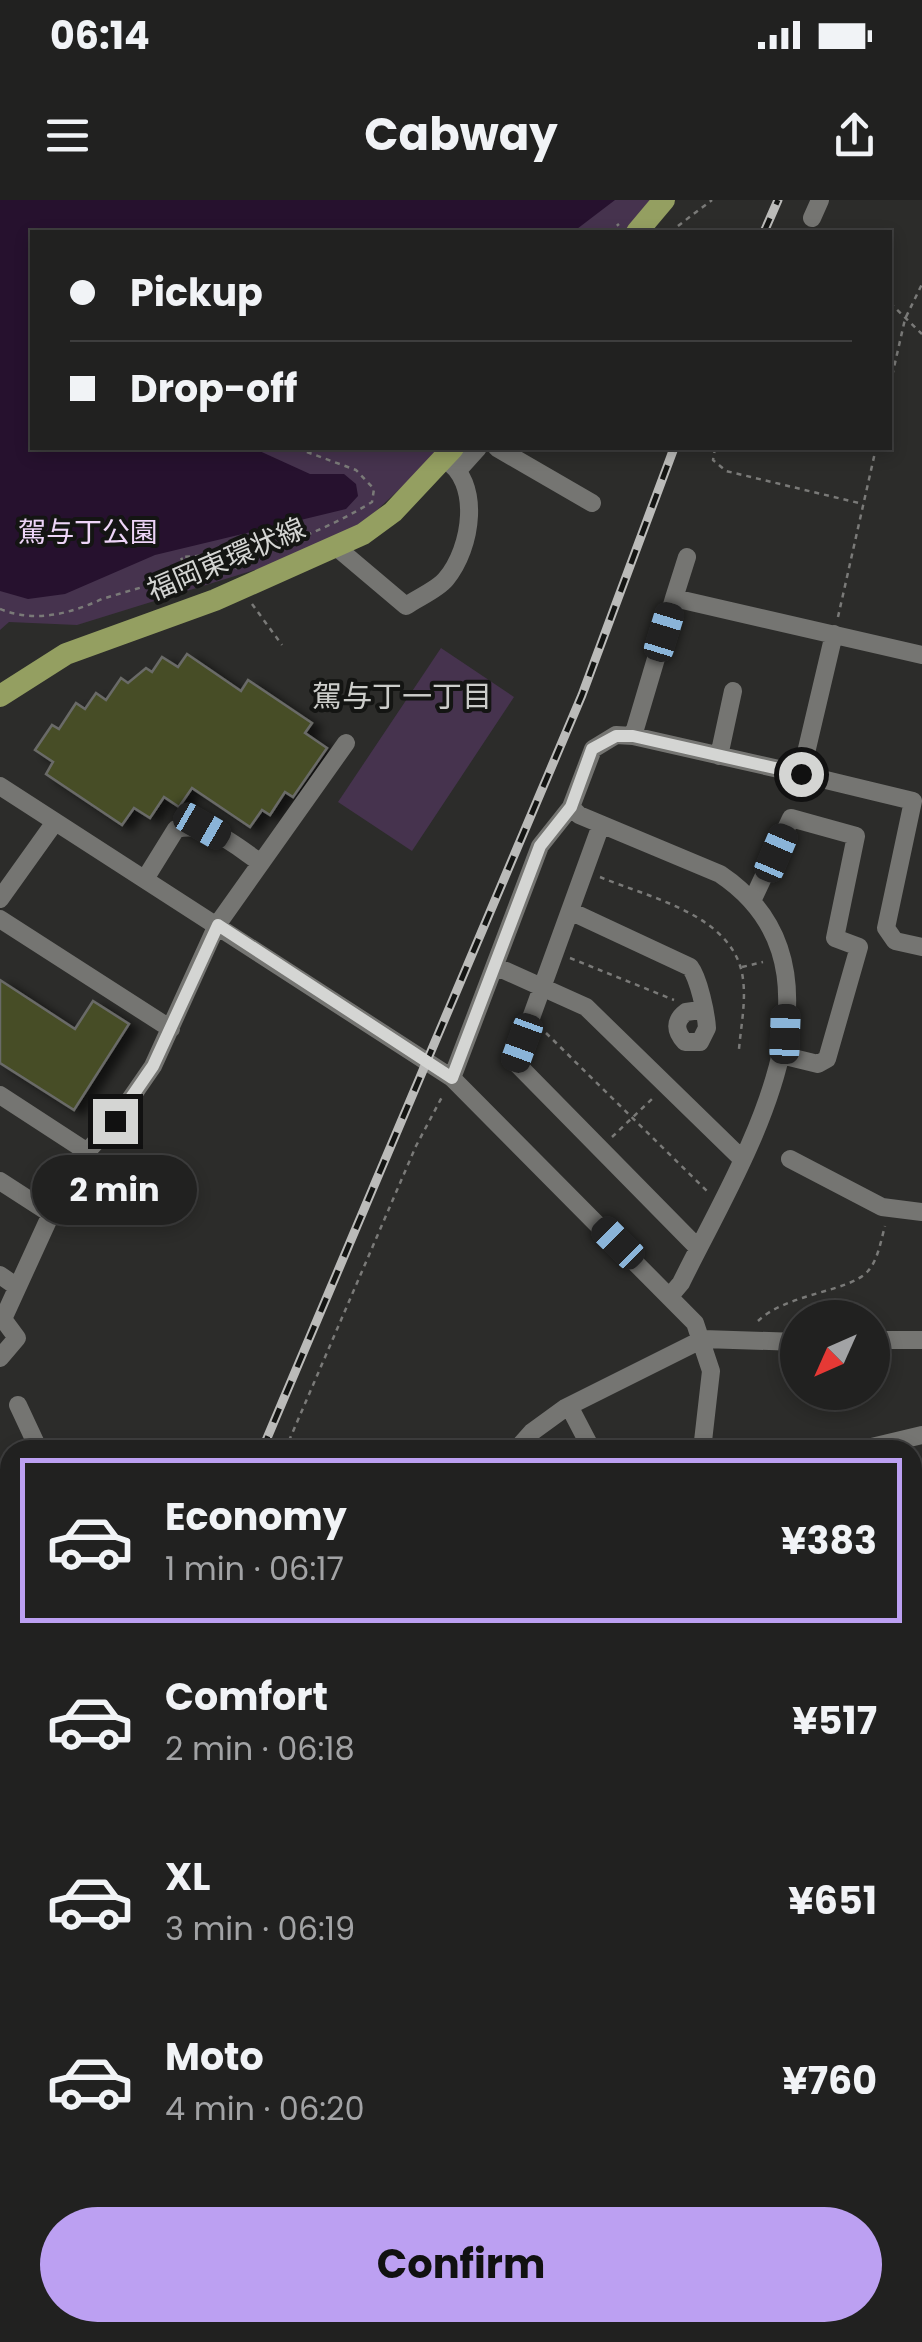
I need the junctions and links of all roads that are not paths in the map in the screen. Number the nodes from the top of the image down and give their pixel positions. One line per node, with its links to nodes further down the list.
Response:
1 (664, 200): 4 (main road)
2 (820, 200): 3 (street)
3 (812, 218)
4 (639, 230)
5 (500, 450): 7 (street)
6 (452, 458): 8 (main road, 福岡東環状線); 8 (street)
7 (592, 502)
8 (335, 546): 14 (main road, 福岡東環状線)
9 (687, 556): 10 (street)
10 (674, 598): 11 (street); 15 (street)
11 (834, 634): 12 (street); 18 (street)
12 (922, 655)
13 (733, 691): 17 (street)
14 (0, 696)
15 (633, 736): 17 (street); 20 (street)
16 (346, 743): 23 (street)
17 (719, 756): 18 (street)
18 (801, 774): 30 (street)
19 (0, 786): 21 (street)
20 (571, 807): 22 (street); 31 (street)
21 (55, 822): 24 (street); 25 (street)
22 (601, 825): 26 (street); 27 (street)
23 (261, 864): 24 (street); 29 (street)
24 (144, 878): 29 (street)
25 (0, 899)
26 (753, 899): 35 (street); 35 (street)
27 (570, 911): 32 (street); 33 (street)
28 (0, 919): 34 (street)
29 (218, 925): 34 (street); 36 (street)
30 (922, 947)
31 (495, 966): 32 (street); 36 (street)
32 (543, 985): 39 (street); 44 (street)
33 (700, 1010)
34 (172, 1030): 38 (street)
35 (781, 1055): 39 (street)
36 (452, 1078): 47 (street)
37 (0, 1095): 38 (street)
38 (90, 1153): 43 (street)
39 (741, 1158): 44 (street)
40 (790, 1159): 42 (street)
41 (0, 1184): 43 (street)
42 (922, 1212)
43 (50, 1217): 46 (street)
44 (698, 1248): 47 (street)
45 (0, 1275): 46 (street)
46 (17, 1287): 52 (street)
47 (670, 1296): 48 (street)
48 (703, 1339): 51 (street); 54 (street); 58 (street)
49 (890, 1340): 50 (street)
50 (922, 1340)
51 (780, 1342)
52 (0, 1358)
53 (18, 1405): 55 (street)
54 (569, 1406): 56 (street); 57 (street)
55 (35, 1440)
56 (532, 1440)
57 (587, 1440)
58 (703, 1440)

